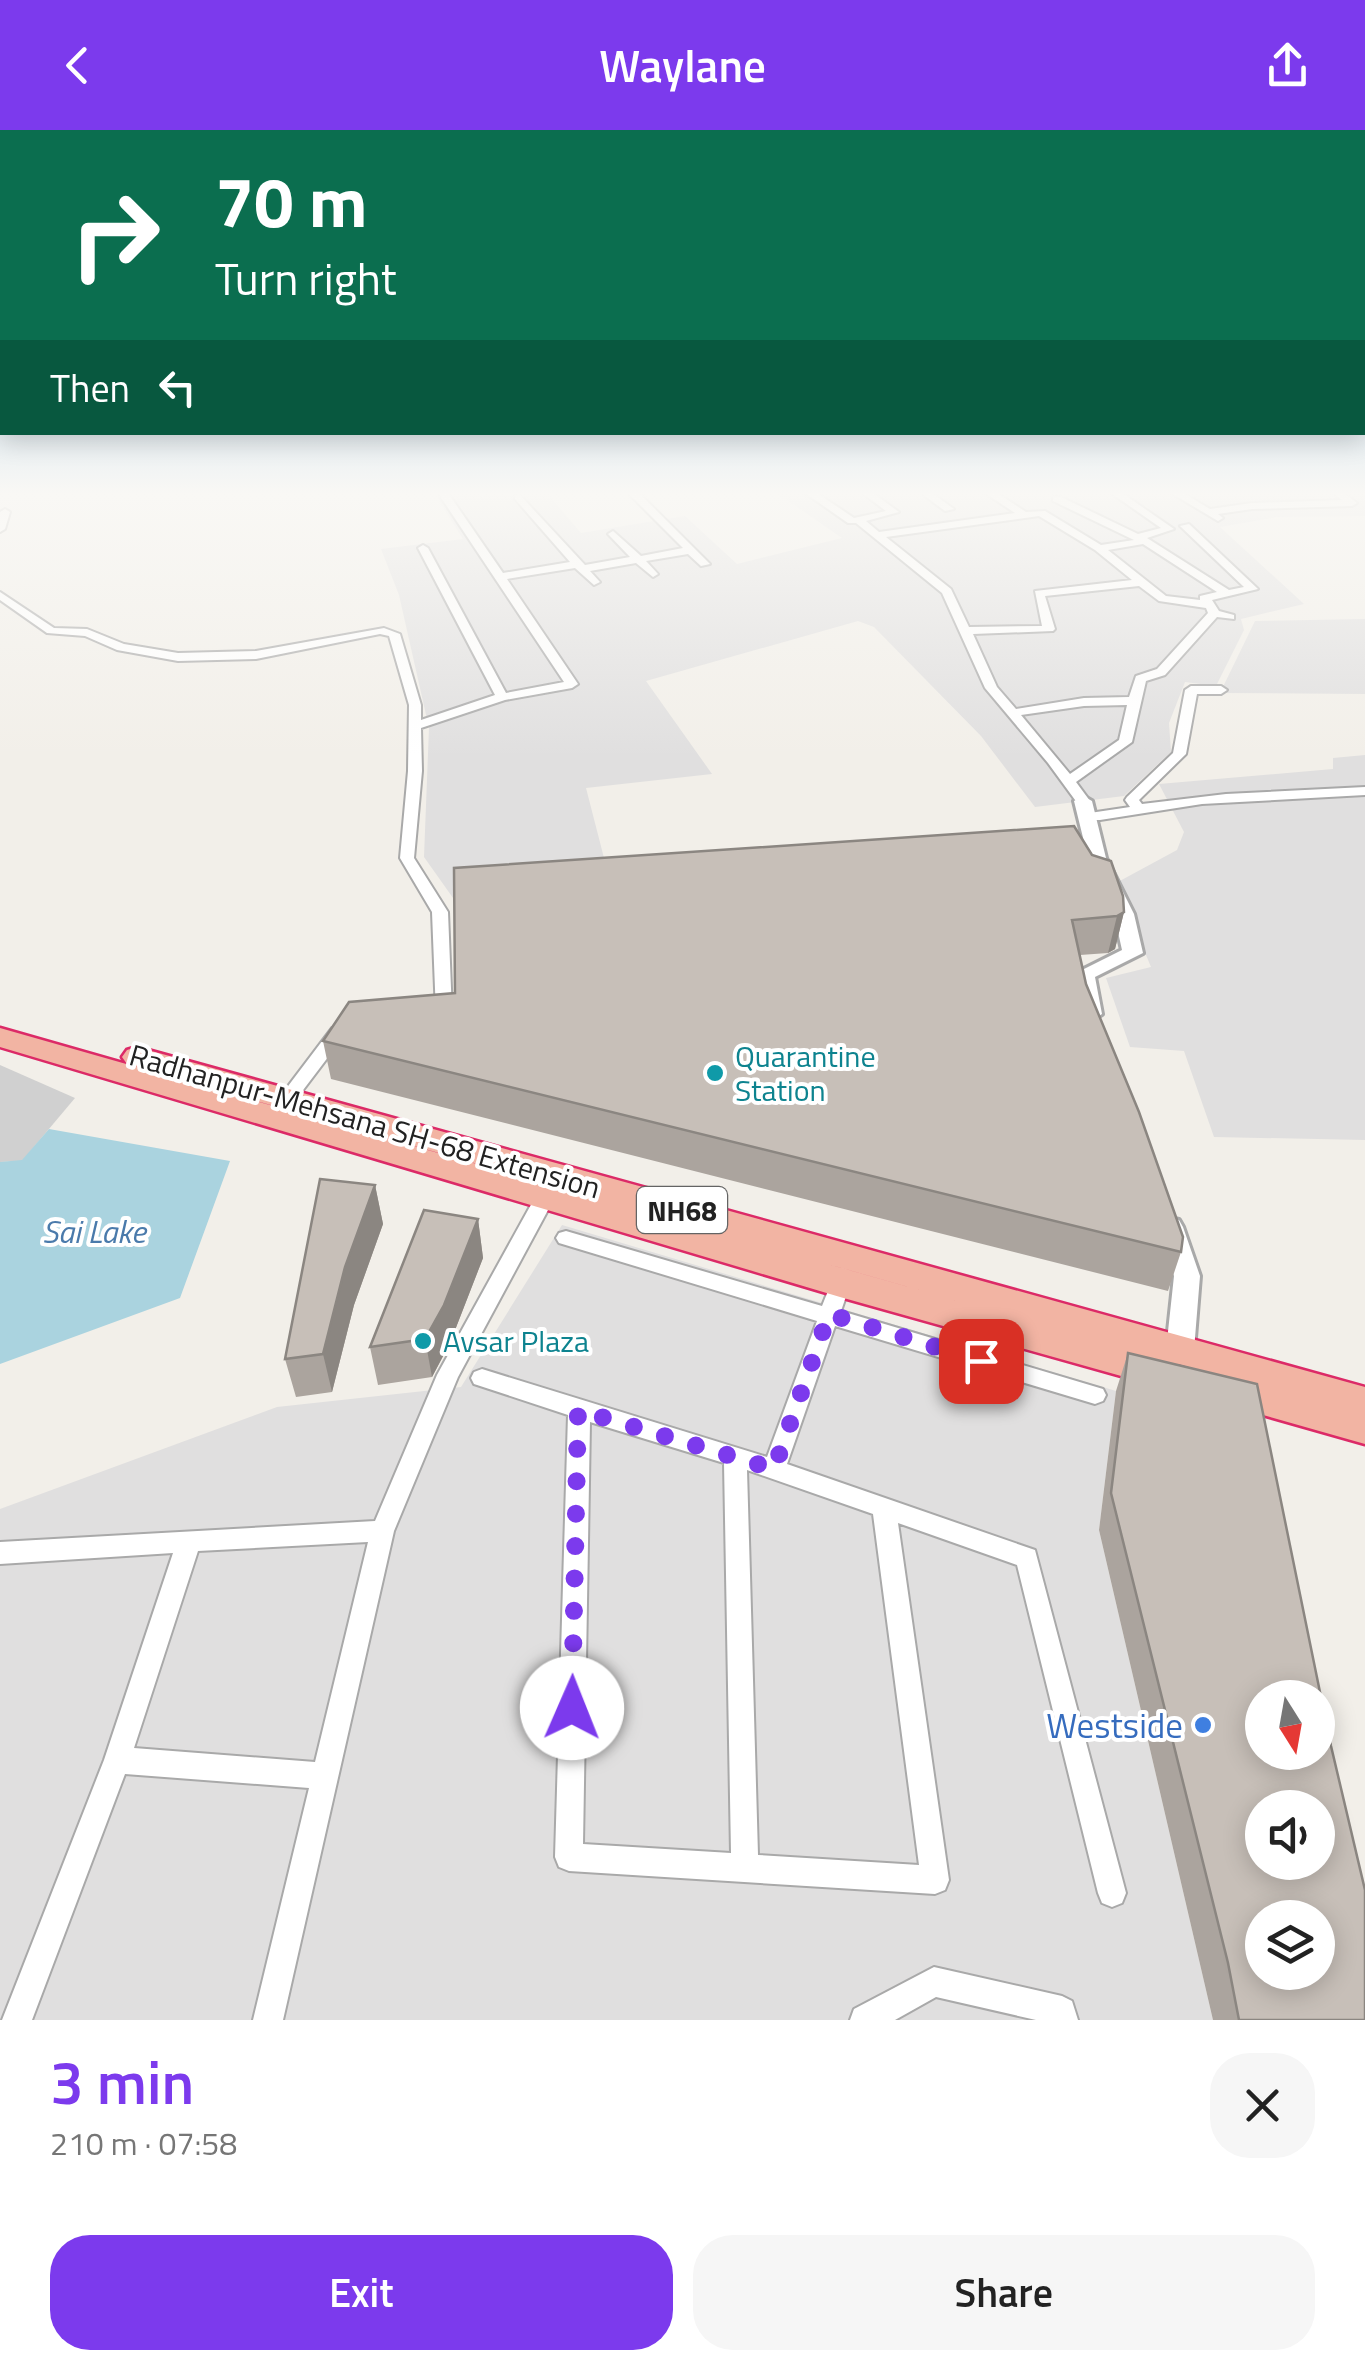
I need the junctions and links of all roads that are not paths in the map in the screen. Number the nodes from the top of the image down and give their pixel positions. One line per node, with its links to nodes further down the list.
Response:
1 (441, 581): 13 (street)
2 (502, 581): 13 (street)
3 (935, 581): 11 (street)
4 (1208, 581): 7 (street)
5 (1244, 581): 7 (street)
6 (1141, 582): 9 (street); 11 (street)
7 (1228, 594): 9 (street)
8 (0, 596): 16 (street)
9 (1213, 609): 10 (street); 14 (street)
10 (1230, 617)
11 (966, 631): 15 (street)
12 (1222, 690): 19 (street)
13 (502, 697): 16 (street)
14 (1135, 701): 15 (street); 17 (street)
15 (1012, 713): 17 (street)
16 (415, 726): 22 (street)
17 (1069, 781): 20 (street)
18 (1365, 791): 19 (street)
19 (1137, 807): 20 (street)
20 (1085, 809): 25 (street)
21 (0, 1017): 26 (highway, Radhanpur-Mehsana SH-68 Extension / NH68)
22 (426, 1023)
23 (354, 1030): 26 (street)
24 (0, 1037): 26 (highway, NH68)
25 (1099, 1038)
26 (280, 1109): 27 (highway, NH68); 30 (highway, Radhanpur-Mehsana SH-68 Extension / NH68)
27 (545, 1198): 30 (highway, NH68); 40 (street)
28 (1164, 1208): 31 (street)
29 (566, 1238): 30 (street)
30 (840, 1285): 31 (highway, Radhanpur-Mehsana SH-68 Extension / NH68); 33 (street); 36 (highway, NH68); 38 (street)
31 (1180, 1350): 34 (highway, Radhanpur-Mehsana SH-68 Extension / NH68)
32 (482, 1378): 35 (street)
33 (1094, 1395)
34 (1365, 1402)
35 (578, 1410): 37 (street); 45 (street)
36 (1365, 1428)
37 (735, 1458): 38 (street); 45 (street)
38 (774, 1469): 39 (street)
39 (884, 1508): 45 (street); 46 (street)
40 (382, 1530): 41 (street); 44 (street)
41 (190, 1541): 42 (street); 43 (street)
42 (0, 1553)
43 (117, 1760): 44 (street); 47 (street)
44 (324, 1776): 48 (street)
45 (745, 1868)
46 (1112, 1893)
47 (16, 2020)
48 (268, 2020)
49 (864, 2020): 50 (street)
50 (1063, 2020)

